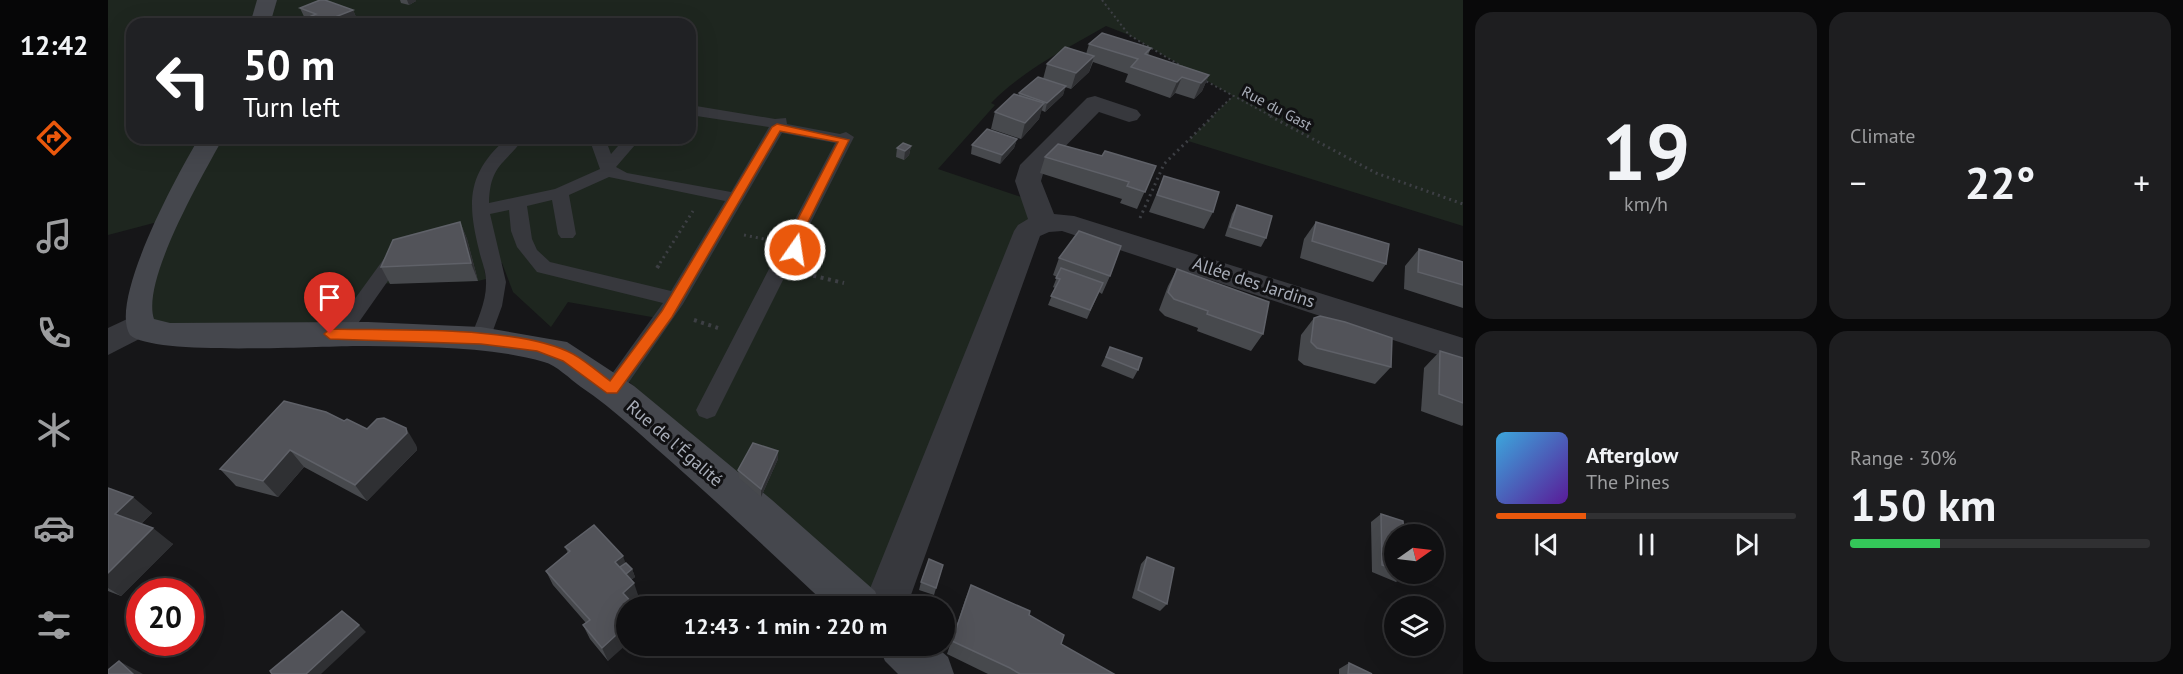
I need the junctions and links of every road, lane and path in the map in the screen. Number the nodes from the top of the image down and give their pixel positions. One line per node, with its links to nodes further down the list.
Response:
1 (267, 0): 3 (street)
2 (1101, 0): 4 (path)
3 (262, 18)
4 (1186, 69)
5 (1196, 75): 6 (path, Rue du Gast)
6 (1233, 96): 18 (path, Rue du Gast); 25 (path)
7 (696, 111): 9 (lane)
8 (1129, 115): 20 (street)
9 (779, 124): 16 (lane); 26 (lane)
10 (208, 144): 32 (street)
11 (510, 144): 19 (lane)
12 (599, 144): 14 (lane)
13 (628, 144): 14 (lane)
14 (608, 168): 15 (lane); 16 (lane)
15 (560, 194): 17 (lane); 23 (lane)
16 (735, 198): 21 (lane)
17 (518, 204): 19 (lane); 30 (lane)
18 (1463, 204)
19 (479, 211): 22 (lane)
20 (1043, 223): 25 (street, Allée des Jardins); 41 (street)
21 (717, 229): 26 (path); 30 (lane)
22 (483, 232): 24 (lane); 35 (lane)
23 (567, 234)
24 (462, 237)
25 (1130, 241): 37 (street, Allée des Jardins)
26 (788, 242): 28 (lane)
27 (420, 248): 33 (lane)
28 (780, 266): 29 (path); 34 (lane)
29 (844, 283)
30 (676, 298): 38 (lane)
31 (690, 319): 34 (path)
32 (140, 325): 33 (street, Rue de l'Égalité); 36 (street)
33 (340, 334): 35 (street, Rue de l'Égalité)
34 (745, 336): 39 (lane)
35 (481, 339): 38 (street, Rue de l'Égalité)
36 (108, 343)
37 (1463, 351)
38 (612, 389): 40 (street, Rue de l'Égalité)
39 (707, 410)
40 (848, 596)
41 (889, 596)
42 (912, 656): 43 (street)
43 (931, 674)

